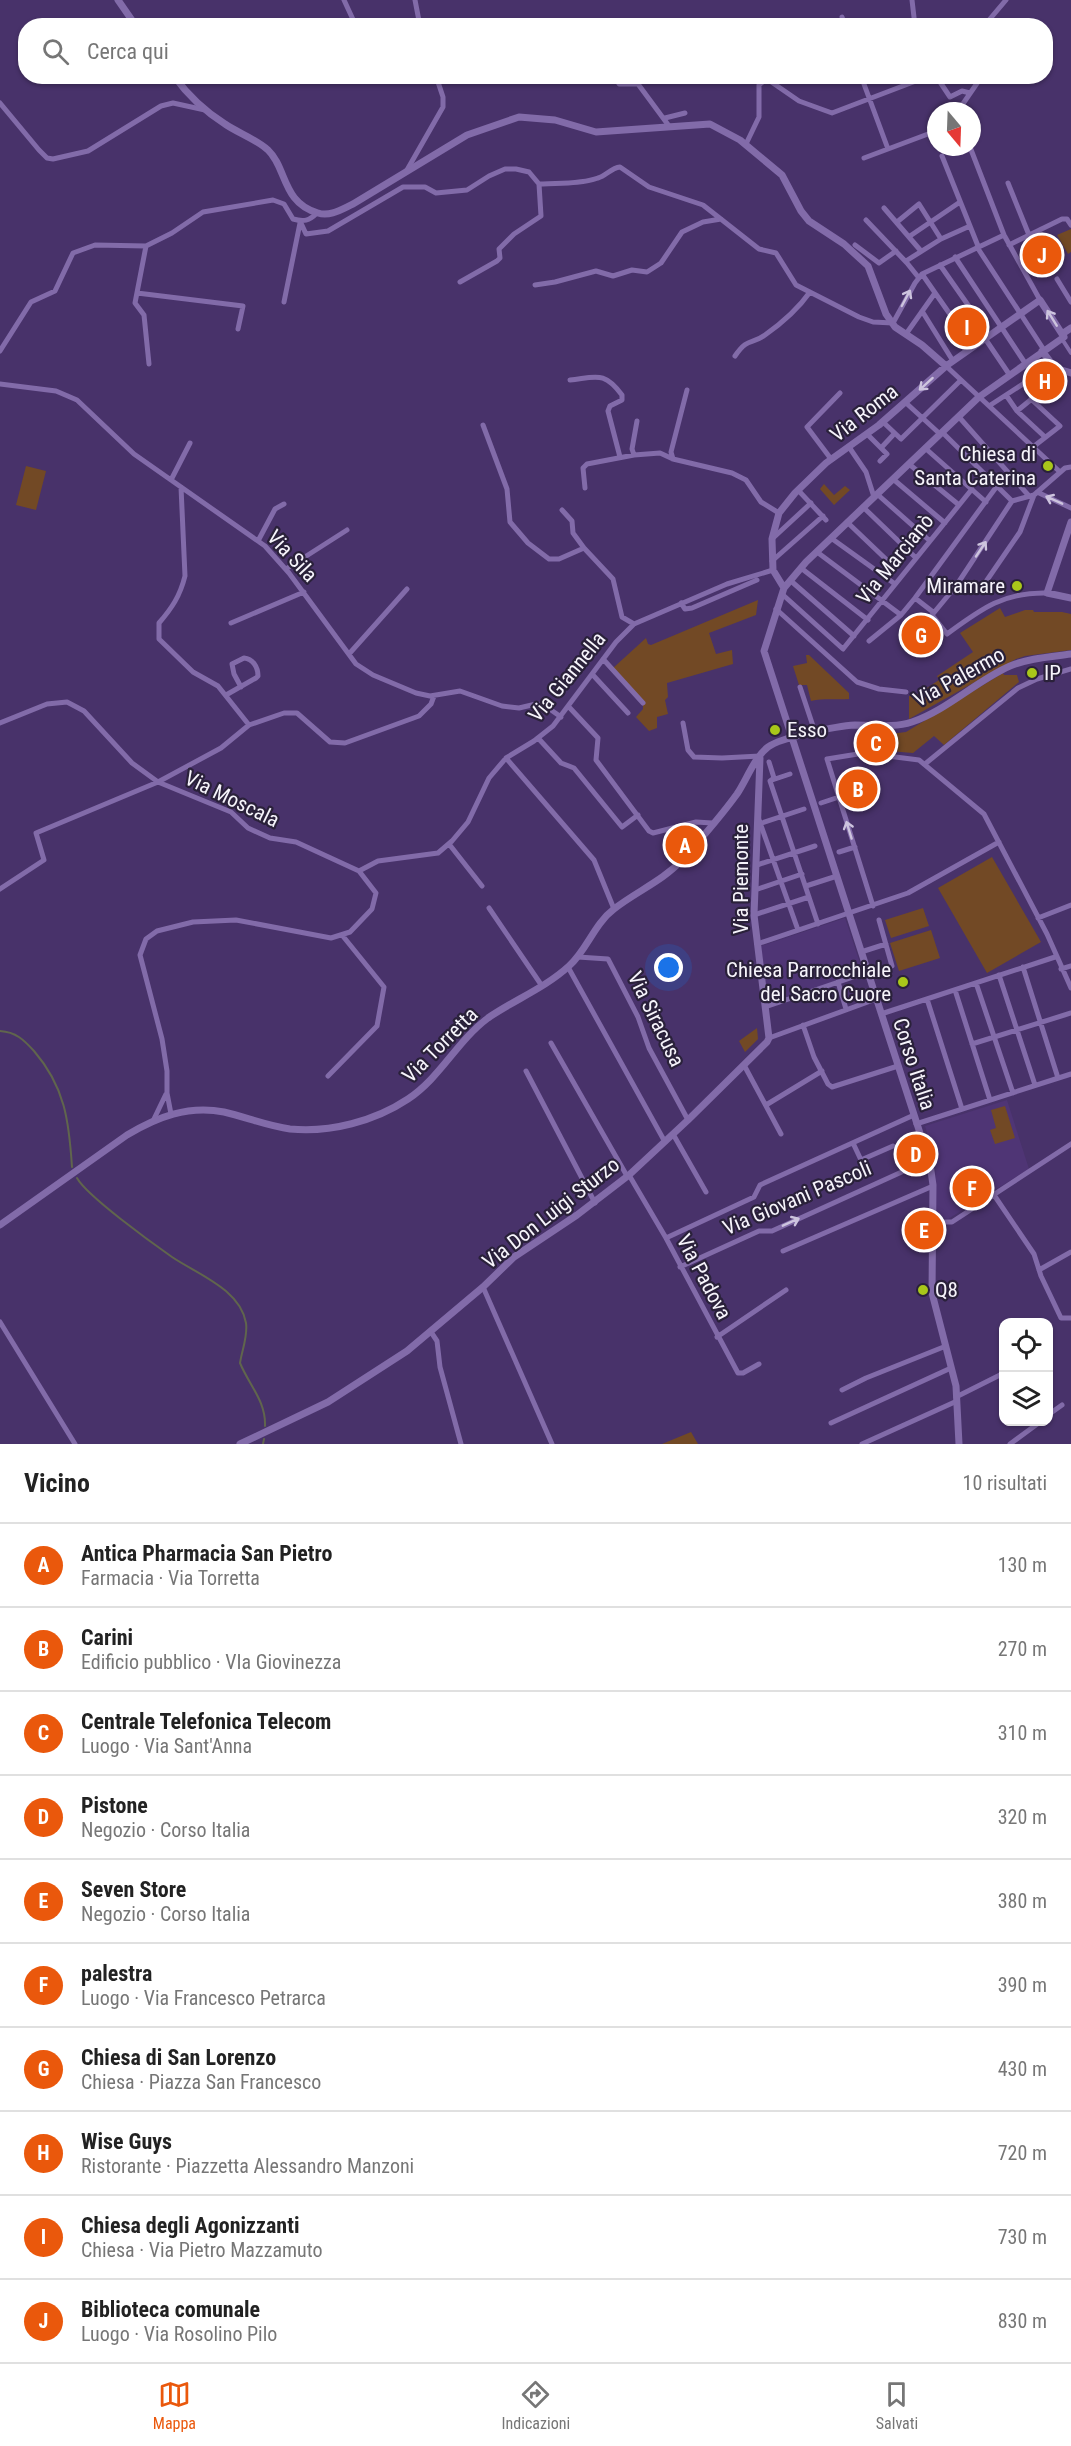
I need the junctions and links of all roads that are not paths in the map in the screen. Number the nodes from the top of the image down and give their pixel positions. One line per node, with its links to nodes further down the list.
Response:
1 (117, 0): 6 (street)
2 (344, 0): 7 (street)
3 (415, 0): 8 (street)
4 (912, 0): 9 (street)
5 (1006, 0): 10 (street)
6 (130, 18)
7 (352, 18)
8 (418, 18)
9 (914, 18)
10 (991, 18)
11 (180, 84): 26 (street)
12 (439, 84): 36 (street)
13 (619, 84): 15 (street)
14 (638, 84): 28 (street)
15 (638, 84)
16 (760, 84): 31 (street)
17 (771, 84): 23 (street)
18 (864, 84): 23 (street)
19 (909, 84): 23 (street)
20 (941, 84): 22 (street)
21 (976, 84): 22 (street)
22 (970, 93): 24 (street)
23 (869, 99): 32 (street)
24 (964, 102)
25 (0, 104): 26 (street)
26 (209, 111): 41 (street)
27 (685, 113): 28 (street)
28 (665, 118): 29 (street)
29 (669, 126): 31 (street); 36 (street)
30 (927, 134): 32 (street)
31 (746, 144): 75 (street)
32 (888, 149): 35 (street)
33 (942, 156): 39 (street)
34 (973, 156): 49 (street)
35 (864, 158)
36 (406, 172): 41 (street)
37 (1008, 183): 50 (street)
38 (538, 184): 42 (street); 44 (street); 64 (street)
39 (960, 202): 45 (street); 48 (street)
40 (884, 208): 46 (street)
41 (317, 213): 44 (street)
42 (721, 219): 65 (street); 66 (street)
43 (866, 220): 57 (street)
44 (300, 221): 55 (street); 70 (street)
45 (931, 221): 46 (street); 51 (street); 52 (street)
46 (897, 222): 51 (street)
47 (1071, 225): 50 (street)
48 (970, 226): 52 (street); 56 (street)
49 (1004, 235): 54 (street); 56 (street)
50 (1029, 235): 54 (street)
51 (910, 236): 58 (street)
52 (941, 239): 58 (street)
53 (855, 245): 57 (street)
54 (1009, 245): 69 (street)
55 (146, 246): 67 (street); 83 (street)
56 (977, 247): 59 (street); 73 (street)
57 (896, 251): 60 (street)
58 (921, 251): 60 (street)
59 (955, 257): 61 (street); 76 (street)
60 (906, 261): 62 (street)
61 (940, 265): 62 (street); 74 (street)
62 (920, 276): 68 (street); 75 (street, one-way to 62)
63 (1058, 279): 71 (street)
64 (460, 282)
65 (535, 285)
66 (810, 292): 75 (street); 86 (street)
67 (136, 293): 78 (street); 89 (street)
68 (935, 293): 72 (street); 82 (street)
69 (1040, 300): 73 (street, Via Roma); 80 (street, one-way to 69)
70 (284, 302)
71 (1071, 302)
72 (922, 311): 79 (street); 87 (street)
73 (1020, 313): 76 (street, Via Roma); 84 (street)
74 (975, 315)
75 (893, 323): 79 (street)
76 (1000, 326): 81 (street, Via Roma); 88 (street)
77 (1071, 328): 80 (street, Corso Italia)
78 (238, 329)
79 (906, 334): 90 (street)
80 (1062, 336): 84 (street, Corso Italia); 85 (street)
81 (984, 338): 82 (street, Via Roma); 94 (street)
82 (972, 346): 87 (street, Via Roma)
83 (0, 351)
84 (1041, 352): 88 (street, Corso Italia); 91 (street)
85 (1071, 353)
86 (735, 356)
87 (953, 361): 90 (street, Via Roma)
88 (1025, 363): 94 (street, Corso Italia)
89 (149, 364)
90 (946, 366): 96 (street); 105 (street, Via Roma, one-way to 105)
91 (1050, 366): 92 (street); 102 (street)
92 (1062, 370): 93 (street); 98 (street)
93 (1071, 373)
94 (1009, 374): 103 (street, Corso Italia)
95 (570, 380): 123 (street)
96 (961, 380): 103 (street); 109 (street)
97 (0, 384): 131 (street, Via Sila)
98 (1044, 389): 101 (street); 104 (street)
99 (687, 390): 124 (street)
100 (840, 393): 125 (street)
101 (1056, 394)
102 (1006, 395): 106 (street); 107 (street)
103 (980, 397): 106 (street); 108 (street, Corso Italia)
104 (1031, 399): 107 (street); 116 (street)
105 (905, 402): 109 (street); 111 (street, Via Roma)
106 (989, 406): 119 (street)
107 (1017, 411): 116 (street)
108 (959, 417): 113 (street, Corso Italia); 137 (street)
109 (922, 418): 113 (street); 115 (street)
110 (638, 421): 122 (street)
111 (883, 422): 114 (street, Via Roma); 115 (street)
112 (483, 425): 156 (street)
113 (941, 433): 121 (street, Corso Italia); 132 (street)
114 (867, 434): 118 (street, Via Roma); 120 (street)
115 (894, 434): 120 (street)
116 (1046, 437): 119 (street)
117 (190, 443): 131 (street)
118 (849, 447): 125 (street, Via Roma); 138 (street)
119 (1033, 447): 129 (street)
120 (881, 448): 126 (street)
121 (925, 448): 127 (street, Corso Italia); 135 (street)
122 (634, 455): 123 (street); 124 (street)
123 (620, 457): 134 (street)
124 (673, 459): 147 (street)
125 (831, 459): 136 (street, Via Roma)
126 (880, 461)
127 (909, 464): 130 (street, Corso Italia); 143 (street)
128 (1071, 467): 129 (street)
129 (1060, 472): 137 (street)
130 (892, 479): 138 (street, Corso Italia); 150 (street)
131 (171, 480): 133 (street, Via Sila)
132 (997, 486): 139 (street); 140 (street)
133 (181, 487): 154 (street, Via Sila); 192 (street)
134 (585, 488)
135 (972, 489): 140 (street); 143 (street, Via Marcianò)
136 (798, 490): 142 (street); 147 (street, Via Roma)
137 (1033, 494): 139 (street); 145 (street, one-way to 137); 167 (street)
138 (876, 495): 144 (street, Corso Italia); 155 (street)
139 (1012, 501): 177 (street, one-way to 139)
140 (986, 502): 172 (street)
141 (284, 504): 154 (street)
142 (811, 504): 153 (street); 159 (street)
143 (959, 505): 150 (street, Via Marcianò)
144 (863, 507): 148 (street, Corso Italia); 158 (street)
145 (1071, 508)
146 (562, 510): 156 (street)
147 (779, 513): 153 (street, Via Roma)
148 (847, 522): 152 (street, Corso Italia); 163 (street)
149 (1071, 522): 171 (street)
150 (945, 523): 155 (street, Via Marcianò)
151 (347, 530): 161 (street)
152 (831, 538): 157 (street, Corso Italia); 163 (street)
153 (772, 539): 159 (street, Via Roma)
154 (258, 541): 161 (street, Via Sila)
155 (930, 541): 158 (street, Via Marcianò)
156 (584, 548): 181 (street)
157 (817, 552): 160 (street, Corso Italia); 174 (street)
158 (916, 558): 166 (street, Via Marcianò)
159 (772, 561): 162 (street, Via Roma)
160 (801, 568): 165 (street, Corso Italia); 179 (street)
161 (286, 569): 170 (street, Via Sila)
162 (773, 570): 169 (street, Via Roma); 175 (street, Via Giannella)
163 (882, 575): 166 (street)
164 (757, 580): 175 (street)
165 (791, 580): 169 (street, Corso Italia); 182 (street)
166 (896, 584): 174 (street, Via Marcianò)
167 (985, 584)
168 (407, 589): 184 (street)
169 (783, 591): 176 (street, Corso Italia); 182 (street, Via Marcianò)
170 (304, 592): 180 (street); 184 (street, Via Sila)
171 (1047, 593): 173 (street); 177 (street)
172 (915, 598): 177 (street); 178 (street)
173 (1071, 598)
174 (882, 602): 178 (street); 179 (street, Via Marcianò)
175 (681, 603): 181 (street, Via Giannella)
176 (776, 609): 191 (street); 203 (street, Corso Italia)
177 (932, 614)
178 (901, 615): 183 (street)
179 (868, 620): 182 (street, Via Marcianò)
180 (231, 623)
181 (634, 624): 186 (street, Via Giannella)
182 (854, 636)
183 (869, 641)
184 (348, 654): 193 (street, Via Sila)
185 (1071, 654): 201 (street, Via Palermo)
186 (603, 659): 188 (street, Via Giannella); 194 (street)
187 (1071, 669): 207 (street)
188 (591, 674): 195 (street, Via Giannella); 196 (street)
189 (241, 687): 189 (street); 192 (street)
190 (800, 687): 201 (street)
191 (906, 692)
192 (226, 695): 200 (street)
193 (434, 696): 197 (street, Via Sila); 200 (street)
194 (643, 703)
195 (569, 707): 197 (street, Via Giannella); 214 (street)
196 (628, 713)
197 (561, 717): 202 (street, Via Giannella)
198 (0, 723): 210 (street, Via Moscala)
199 (683, 723): 204 (street)
200 (249, 725): 210 (street)
201 (815, 732): 203 (street, Via Palermo)
202 (538, 738): 205 (street, Via Giannella); 214 (street)
203 (792, 738): 204 (street, Via Torretta); 228 (street, Corso Italia)
204 (760, 756): 216 (street, Via Piemonte); 217 (street, Via Torretta)
205 (506, 758): 219 (street, Via Giannella); 239 (street)
206 (769, 762): 209 (street)
207 (925, 764): 211 (street); 218 (street)
208 (790, 774): 209 (street)
209 (772, 780): 215 (street)
210 (158, 782): 226 (street, Via Moscala); 232 (street)
211 (839, 797): 212 (street); 221 (street, one-way to 211)
212 (821, 803)
213 (804, 809): 215 (street)
214 (638, 815): 217 (street)
215 (782, 817): 216 (street); 223 (street)
216 (760, 820): 224 (street); 225 (street, Via Piemonte)
217 (712, 823): 239 (street, Via Torretta)
218 (999, 842): 237 (street); 242 (street)
219 (449, 844): 226 (street, Via Giannella); 230 (street)
220 (815, 846): 223 (street)
221 (855, 847): 222 (street); 237 (street)
222 (838, 852)
223 (794, 853): 224 (street); 227 (street)
224 (774, 860): 225 (street); 229 (street)
225 (757, 865): 233 (street, Via Piemonte)
226 (359, 871): 246 (street)
227 (802, 874): 229 (street); 231 (street)
228 (837, 876): 231 (street); 240 (street, Corso Italia)
229 (781, 881): 233 (street); 235 (street)
230 (482, 886)
231 (806, 886): 234 (street)
232 (0, 890)
233 (755, 890): 241 (street, Via Piemonte)
234 (809, 897): 235 (street); 244 (street)
235 (789, 903): 241 (street); 245 (street)
236 (1071, 905): 242 (street)
237 (873, 906): 240 (street)
238 (489, 908): 260 (street)
239 (614, 909): 250 (street, Via Torretta)
240 (849, 913): 244 (street); 249 (street, Corso Italia)
241 (754, 915): 247 (street, Via Piemonte)
242 (1038, 918): 251 (street)
243 (879, 920): 248 (street)
244 (818, 924): 245 (street)
245 (798, 930): 247 (street)
246 (342, 935): 281 (street); 284 (street)
247 (757, 944): 265 (street, Via Piemonte)
248 (886, 944): 249 (street); 256 (street)
249 (861, 952): 256 (street, Corso Italia)
250 (578, 957): 253 (street, Via Torretta); 291 (street, Via Siracusa)
251 (1055, 957): 254 (street); 255 (street)
252 (1071, 966): 255 (street)
253 (568, 967): 260 (street, Via Torretta); 296 (street)
254 (1023, 967): 257 (street); 269 (street)
255 (1062, 969): 261 (street)
256 (868, 973): 258 (street); 263 (street, Corso Italia)
257 (999, 975): 259 (street); 271 (street)
258 (838, 982): 265 (street); 266 (street)
259 (976, 983): 262 (street); 272 (street)
260 (542, 986): 289 (street, Via Torretta)
261 (1071, 988)
262 (955, 990): 264 (street); 275 (street)
263 (876, 999): 266 (street); 268 (street, Corso Italia)
264 (927, 999): 268 (street); 288 (street)
265 (765, 1007): 273 (street, Via Piemonte)
266 (846, 1009): 270 (street)
267 (1071, 1013): 269 (street)
268 (881, 1014): 277 (street, Corso Italia)
269 (1041, 1022): 271 (street); 282 (street)
270 (802, 1025): 273 (street); 279 (street)
271 (1017, 1030): 272 (street); 283 (street)
272 (994, 1037): 275 (street); 285 (street)
273 (769, 1038): 276 (street, Via Don Luigi Sturzo)
274 (551, 1043): 301 (street, Via Padova)
275 (972, 1044): 286 (street)
276 (744, 1065): 287 (street); 291 (street, Via Don Luigi Sturzo)
277 (898, 1066): 279 (street); 290 (street, Corso Italia)
278 (526, 1071): 305 (street)
279 (822, 1071): 287 (street)
280 (1071, 1074): 282 (street)
281 (328, 1077)
282 (1059, 1078): 283 (street)
283 (1035, 1085): 285 (street)
284 (167, 1093): 289 (street); 292 (street)
285 (1013, 1093): 286 (street)
286 (990, 1100): 288 (street)
287 (766, 1106): 295 (street)
288 (962, 1109): 293 (street)
289 (171, 1114): 292 (street, Via Torretta)
290 (914, 1115): 293 (street, Corso Italia); 297 (street)
291 (688, 1120): 294 (street, Via Don Luigi Sturzo)
292 (153, 1121): 307 (street, Via Torretta)
293 (916, 1124): 300 (street, Corso Italia)
294 (673, 1134): 296 (street, Via Don Luigi Sturzo); 303 (street)
295 (781, 1134)
296 (665, 1142): 301 (street, Via Don Luigi Sturzo)
297 (853, 1143): 299 (street); 308 (street)
298 (1071, 1144): 304 (street)
299 (893, 1146)
300 (928, 1160): 302 (street, Corso Italia); 311 (street, Via Giovani Pascoli, one-way to 300)
301 (628, 1176): 305 (street, Via Don Luigi Sturzo); 308 (street, Via Padova)
302 (933, 1186): 306 (street, Corso Italia); 309 (street)
303 (706, 1192)
304 (994, 1195): 306 (street); 312 (street)
305 (595, 1203): 313 (street, Via Don Luigi Sturzo)
306 (933, 1222): 319 (street, Corso Italia)
307 (0, 1225)
308 (666, 1238): 311 (street, Via Padova)
309 (783, 1251)
310 (1071, 1252): 312 (street)
311 (680, 1268): 318 (street, Via Padova)
312 (1039, 1270): 315 (street)
313 (483, 1287): 317 (street, Via Don Luigi Sturzo); 332 (street)
314 (786, 1290): 318 (street)
315 (1071, 1318)
316 (0, 1322): 329 (street)
317 (431, 1332): 330 (street, Via Don Luigi Sturzo); 331 (street)
318 (717, 1337): 320 (street, Via Padova)
319 (946, 1346): 321 (street, Corso Italia); 323 (street)
320 (759, 1364)
321 (951, 1368): 324 (street, Corso Italia); 327 (street)
322 (999, 1377): 324 (street)
323 (842, 1390)
324 (957, 1399): 333 (street); 334 (street, Corso Italia)
325 (1062, 1405): 326 (street)
326 (1053, 1411)
327 (831, 1424)
328 (1035, 1426): 335 (street)
329 (75, 1444)
330 (240, 1444)
331 (461, 1444)
332 (552, 1444)
333 (862, 1444)
334 (959, 1444)
335 (1010, 1444)

